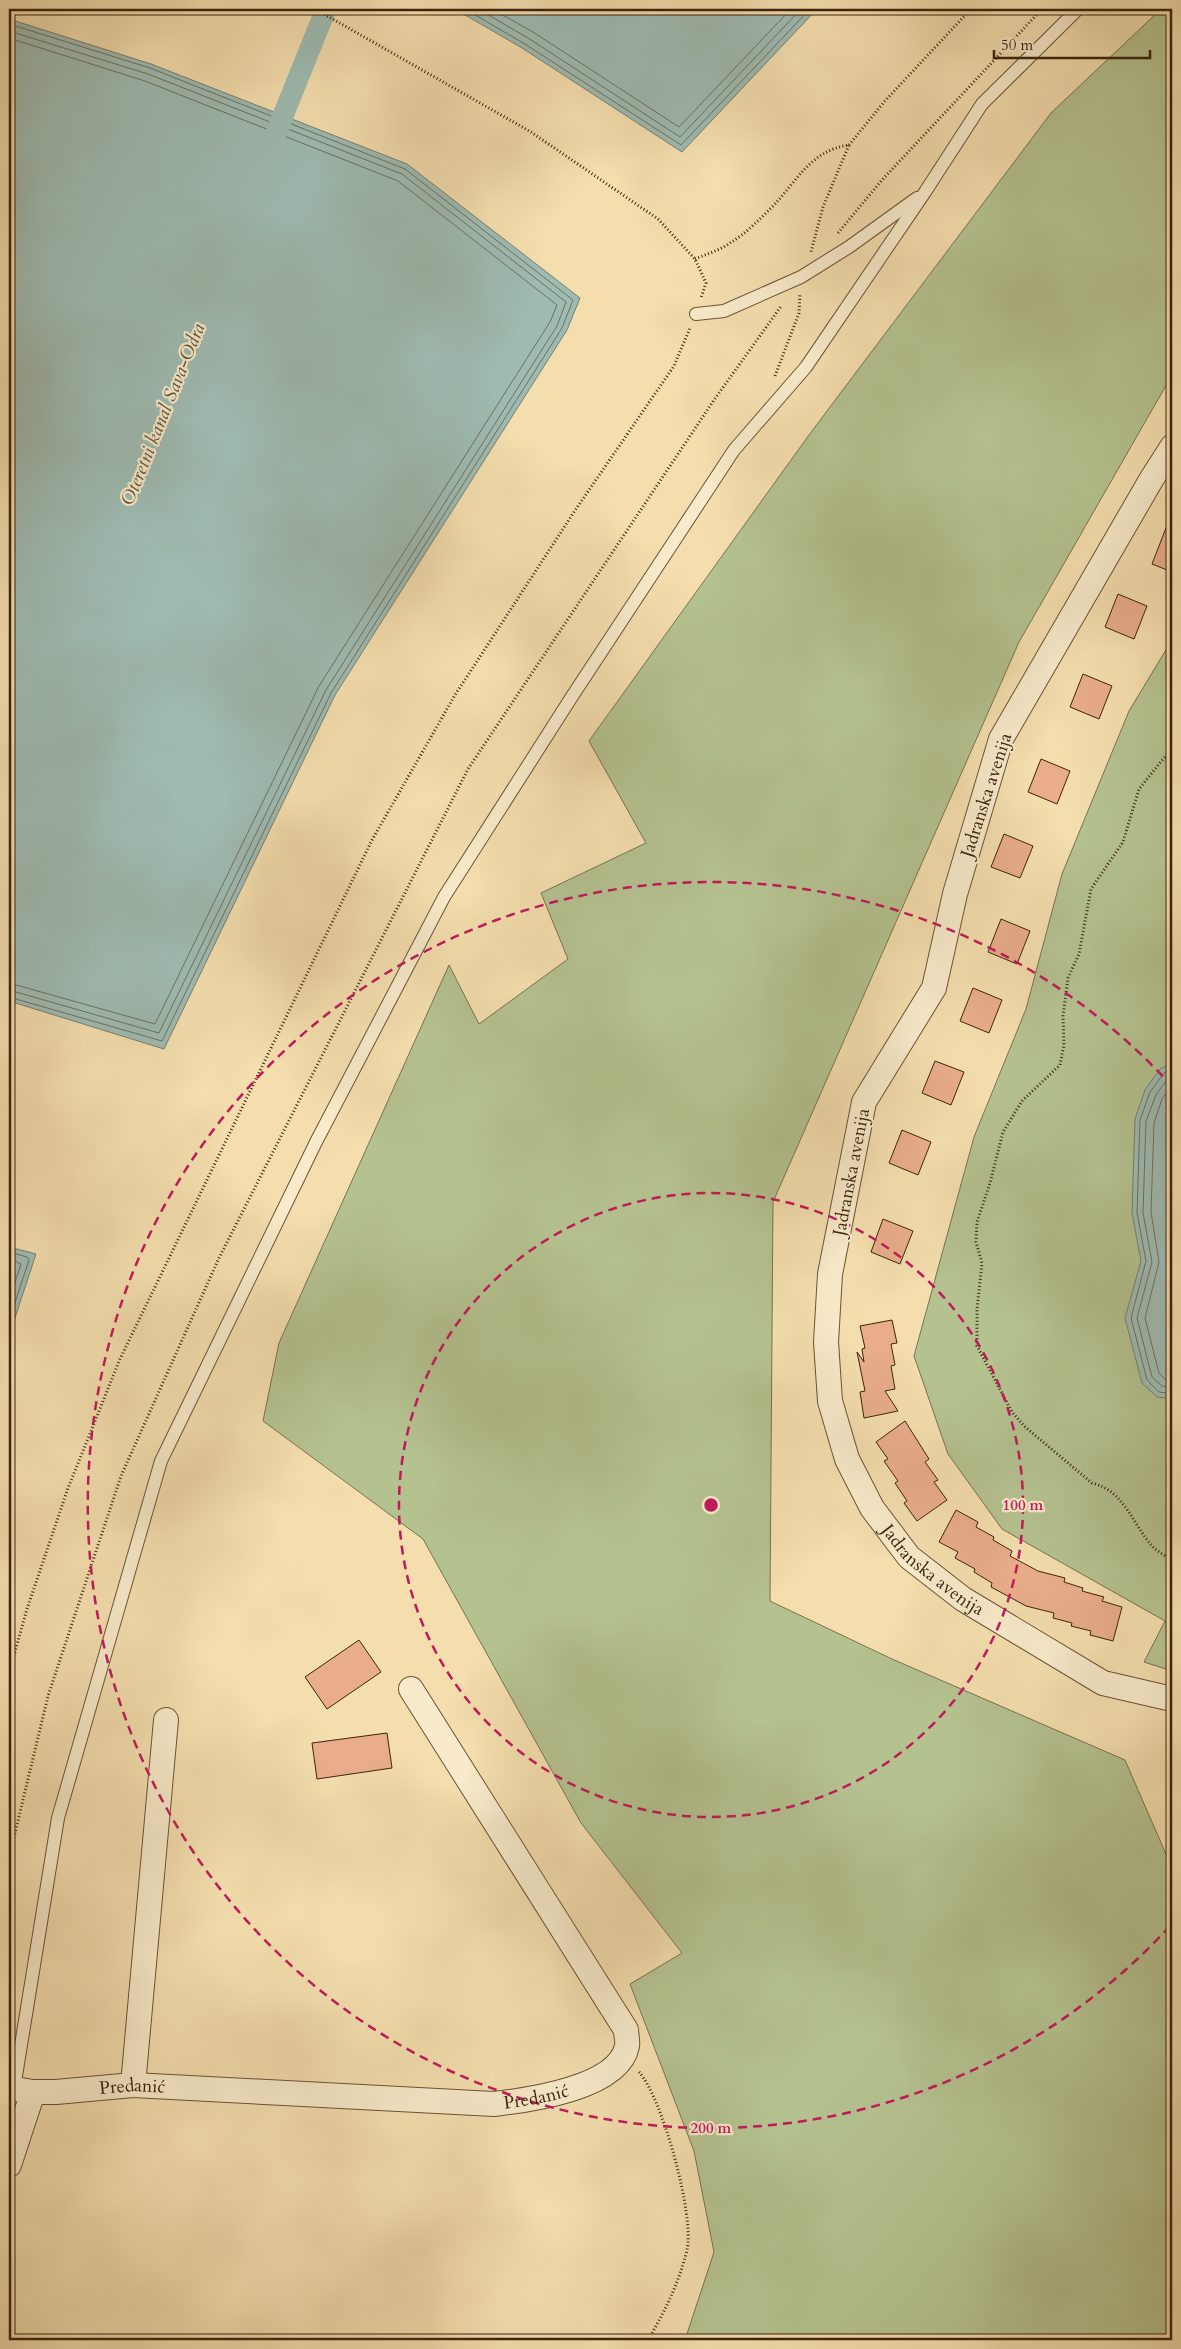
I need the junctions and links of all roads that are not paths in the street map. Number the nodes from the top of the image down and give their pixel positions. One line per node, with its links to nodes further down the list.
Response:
1 (1078, 9): 2 (lane)
2 (925, 192): 3 (lane); 9 (lane)
3 (696, 314)
4 (1172, 447): 6 (street, Jadranska avenija)
5 (411, 1689): 8 (street, Predanić)
6 (1172, 1699)
7 (166, 1720): 8 (street)
8 (134, 2085): 9 (street, Predanić)
9 (18, 2089): 10 (street)
10 (9, 2165)

